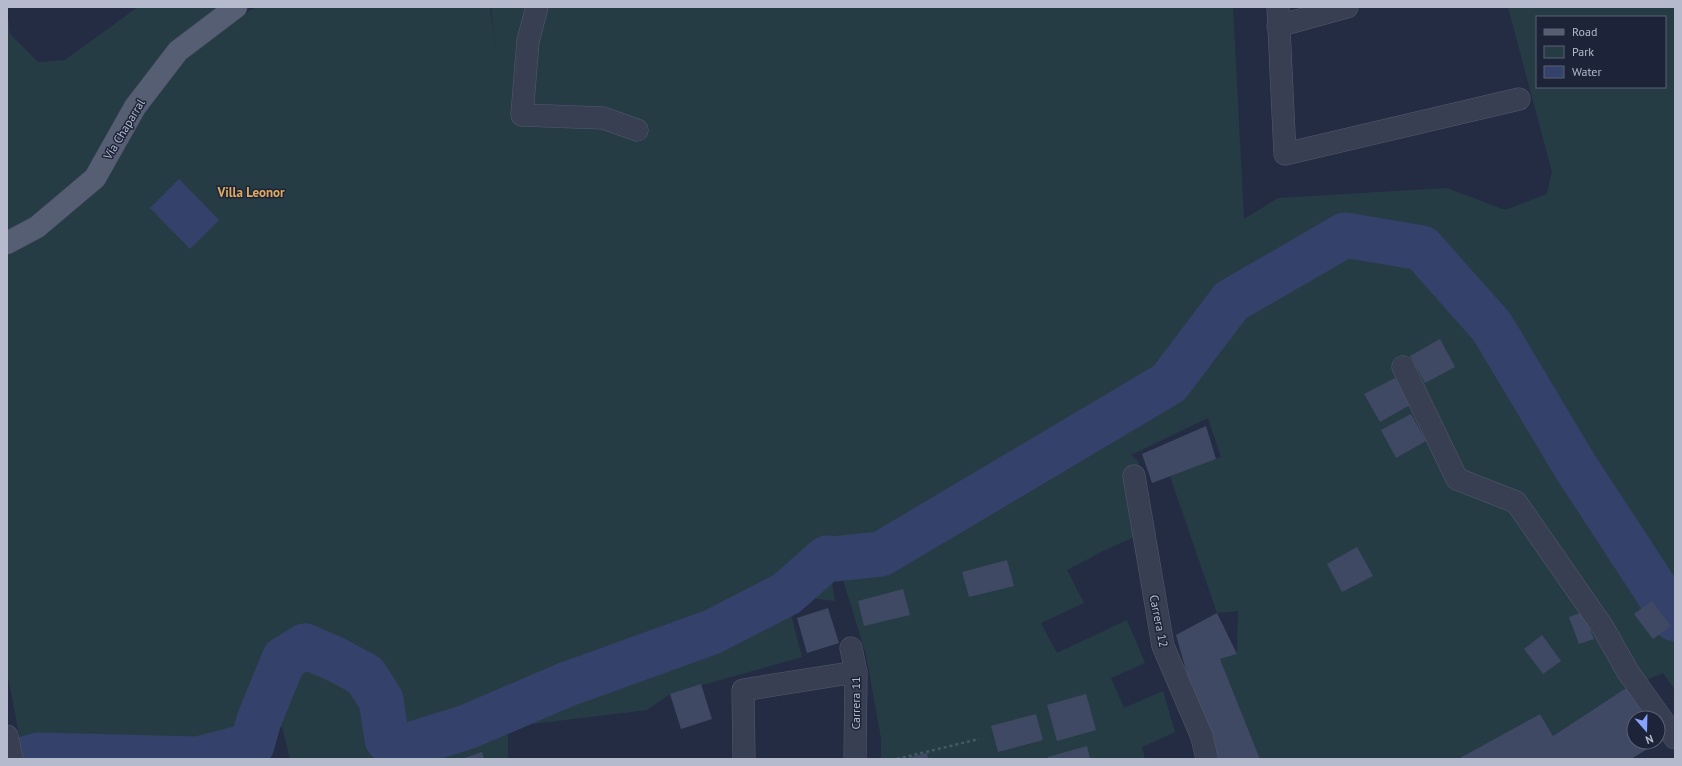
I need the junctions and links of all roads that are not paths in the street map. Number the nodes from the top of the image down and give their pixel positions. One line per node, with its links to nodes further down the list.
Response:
1 (236, 7): 7 (main road, Vía Chaparral)
2 (538, 7): 6 (street)
3 (1347, 7): 4 (street)
4 (1278, 17): 5 (street)
5 (1519, 99)
6 (637, 130)
7 (7, 243)
8 (1403, 367): 13 (street)
9 (1134, 476): 17 (street, Carrera 12)
10 (851, 648): 11 (street, Carrera 11)
11 (856, 672): 15 (street); 16 (street, Carrera 11)
12 (7, 736): 14 (street)
13 (1675, 738)
14 (12, 759)
15 (744, 759)
16 (855, 759)
17 (1207, 759)

